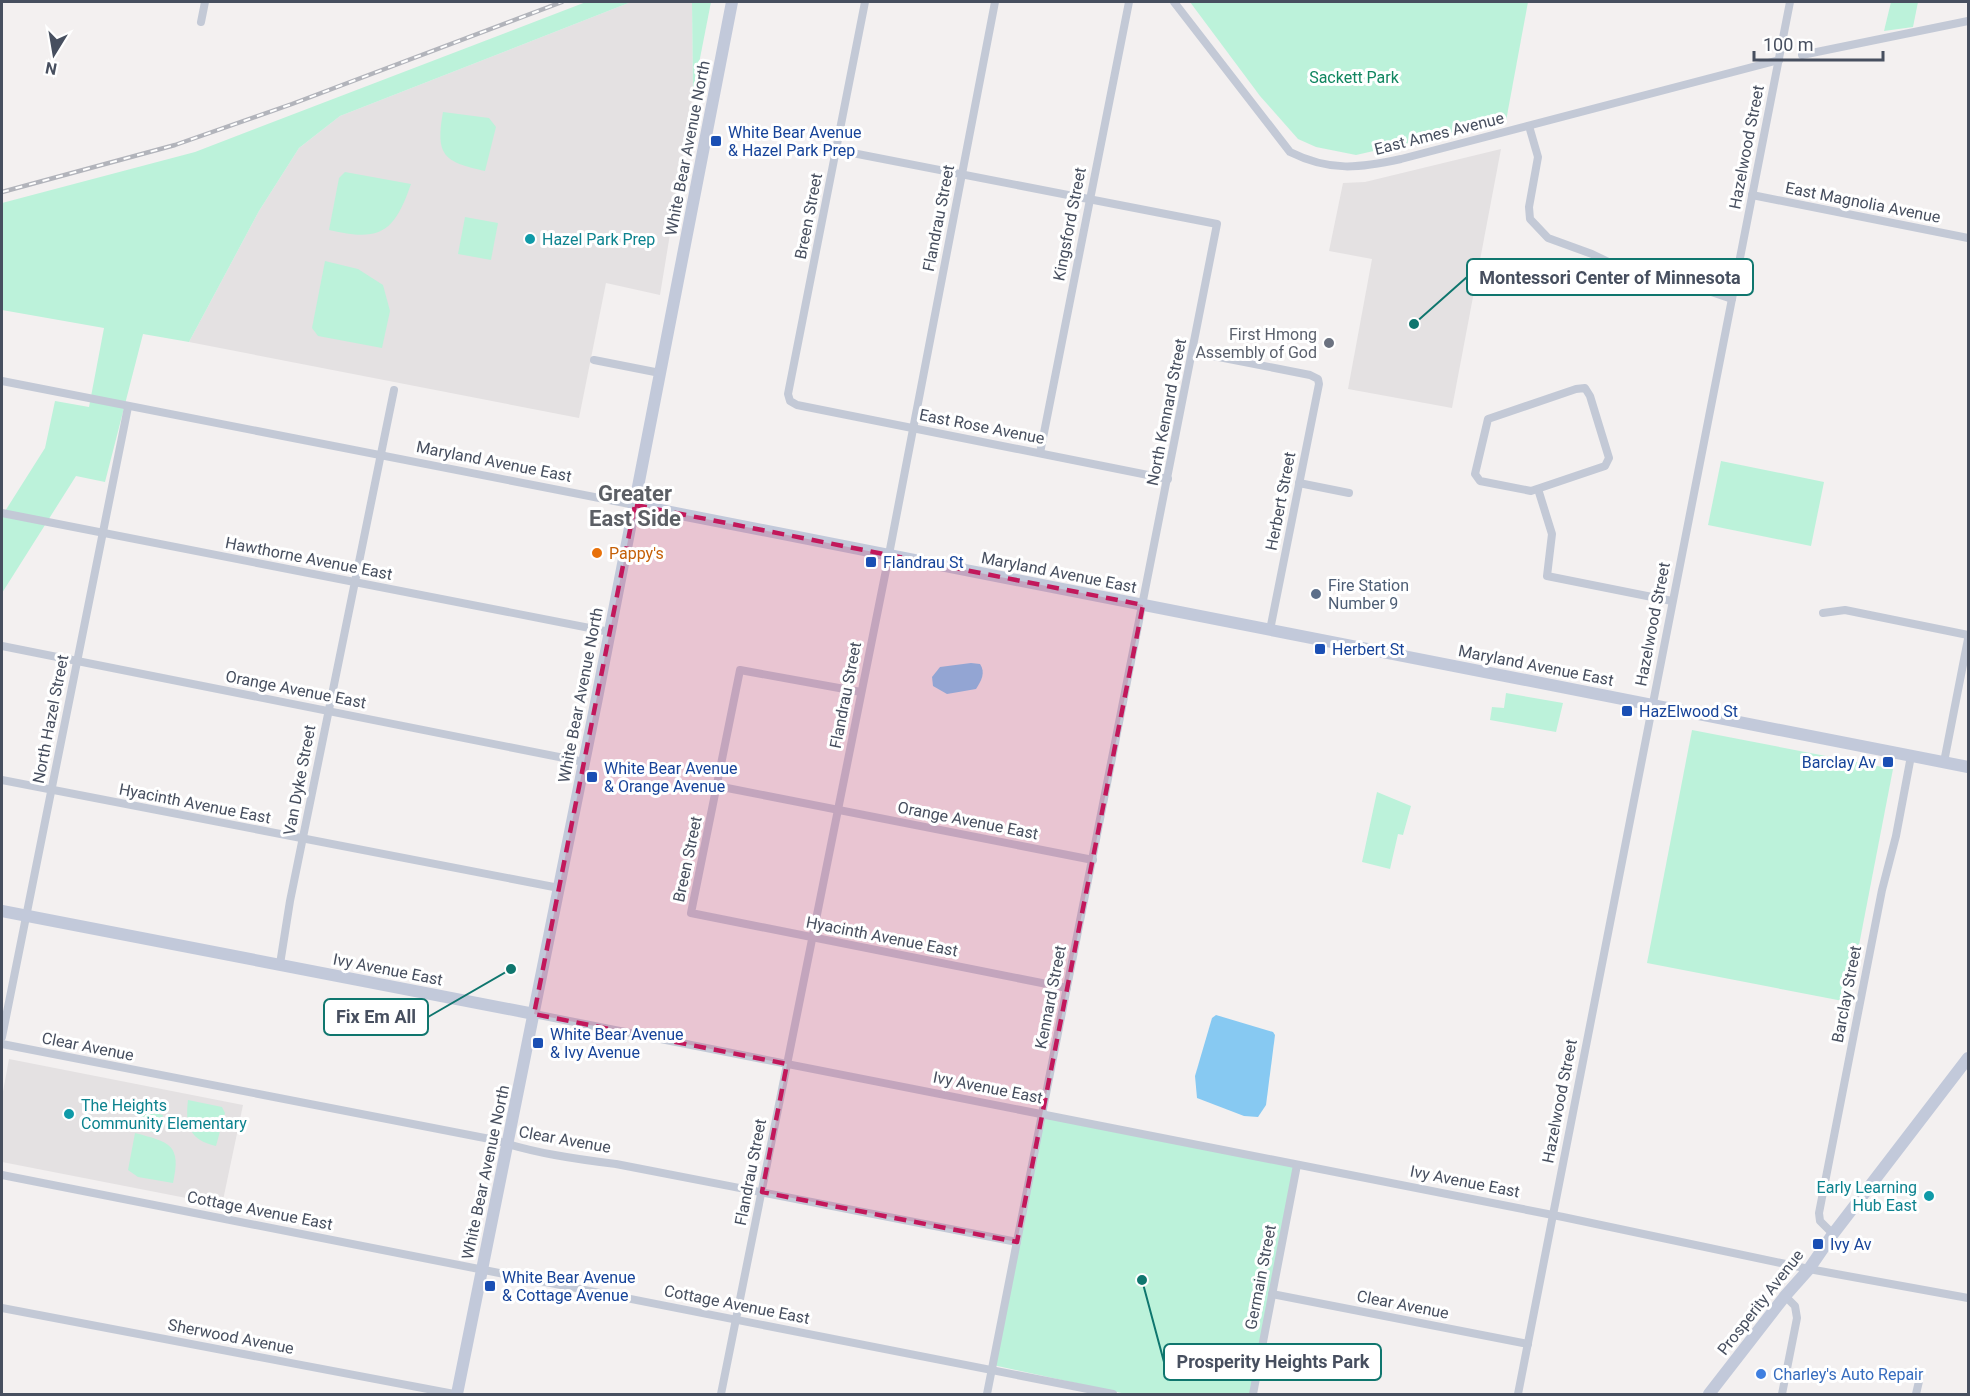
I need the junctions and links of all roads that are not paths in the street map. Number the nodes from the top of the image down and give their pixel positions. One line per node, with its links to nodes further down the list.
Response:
1 (205, 2): 9 (street)
2 (732, 2): 21 (main road, White Bear Avenue North)
3 (865, 2): 13 (street, Breen Street)
4 (995, 2): 14 (street, Flandrau Street)
5 (1129, 2): 16 (street, Kingsford Street)
6 (1174, 2): 12 (street, East Ames Avenue)
7 (1790, 2): 11 (street, Hazelwood Street)
8 (1968, 21): 10 (street)
9 (201, 22)
10 (1802, 55)
11 (1779, 60): 12 (street, East Ames Avenue); 15 (street, Hazelwood Street)
12 (1529, 126): 18 (street)
13 (837, 150): 14 (street); 24 (street, Breen Street)
14 (962, 174): 16 (street); 26 (street, Flandrau Street)
15 (1752, 195): 17 (street, East Magnolia Avenue); 18 (street, Hazelwood Street)
16 (1090, 199): 19 (street, North Kennard Street); 27 (street, Kingsford Street)
17 (1968, 238)
18 (1732, 299): 38 (street, Hazelwood Street)
19 (1193, 352): 29 (street, North Kennard Street); 30 (street, Herbert Street)
20 (594, 360): 21 (street)
21 (660, 373): 33 (main road, White Bear Avenue North)
22 (2, 381): 25 (street, Maryland Avenue East)
23 (394, 390): 28 (street, Van Dyke Street)
24 (790, 401): 26 (street, East Rose Avenue)
25 (128, 407): 28 (street, Maryland Avenue East); 35 (street, North Hazel Street)
26 (913, 428): 27 (street, East Rose Avenue); 36 (street, Flandrau Street)
27 (1040, 453): 29 (street, East Rose Avenue)
28 (380, 455): 33 (street, Maryland Avenue East); 37 (street, Van Dyke Street)
29 (1168, 479): 39 (street, North Kennard Street)
30 (1299, 483): 32 (street); 41 (street, Herbert Street)
31 (1538, 489): 31 (street); 38 (street)
32 (1349, 493)
33 (635, 506): 36 (main road, Maryland Avenue East); 42 (main road, White Bear Avenue North)
34 (2, 513): 35 (street, Hawthorne Avenue East)
35 (102, 533): 37 (street, Hawthorne Avenue East); 45 (street, North Hazel Street)
36 (889, 555): 39 (main road, Maryland Avenue East); 46 (street, Flandrau Street)
37 (354, 582): 42 (street, Hawthorne Avenue East); 48 (street, Van Dyke Street)
38 (1672, 601): 47 (street, Hazelwood Street)
39 (1143, 605): 41 (main road, Maryland Avenue East); 58 (street, Kennard Street)
40 (1823, 613): 43 (street)
41 (1270, 630): 47 (main road, Maryland Avenue East)
42 (610, 632): 50 (main road, White Bear Avenue North)
43 (1968, 637): 51 (street)
44 (2, 646): 45 (street, Orange Avenue East)
45 (77, 661): 48 (street, Orange Avenue East); 55 (street, North Hazel Street)
46 (861, 692): 54 (street, Breen Street); 56 (street, Flandrau Street)
47 (1652, 704): 49 (main road, Maryland Avenue East); 76 (street, Hazelwood Street)
48 (328, 711): 50 (street, Orange Avenue East); 57 (street, Van Dyke Street)
49 (1911, 756): 51 (main road, Maryland Avenue East); 77 (street, Barclay Street)
50 (585, 762): 59 (main road, White Bear Avenue North)
51 (1944, 762): 52 (main road, Maryland Avenue East)
52 (1968, 768)
53 (2, 780): 55 (street, Hyacinth Avenue East)
54 (717, 786): 56 (street, Orange Avenue East); 61 (street, Breen Street)
55 (51, 789): 57 (street, Hyacinth Avenue East); 62 (street, North Hazel Street)
56 (838, 809): 58 (street, Orange Avenue East); 63 (street, Flandrau Street)
57 (302, 840): 59 (street, Hyacinth Avenue East); 64 (street, Van Dyke Street)
58 (1093, 860): 65 (street, Kennard Street)
59 (559, 888): 66 (main road, White Bear Avenue North)
60 (2, 911): 62 (main road, Ivy Avenue East)
61 (691, 913): 63 (street, Hyacinth Avenue East)
62 (26, 915): 64 (main road, Ivy Avenue East); 67 (street, North Hazel Street)
63 (812, 937): 65 (street, Hyacinth Avenue East); 70 (street, Flandrau Street)
64 (280, 964): 66 (main road, Ivy Avenue East)
65 (1067, 988): 71 (street, Kennard Street)
66 (534, 1014): 70 (street, Ivy Avenue East); 72 (main road, White Bear Avenue North)
67 (2, 1037)
68 (2, 1044): 72 (street, Clear Avenue)
69 (1968, 1058): 77 (main road, Prosperity Avenue)
70 (787, 1064): 71 (street, Ivy Avenue East); 75 (street, Flandrau Street)
71 (1042, 1114): 73 (street, Ivy Avenue East); 78 (street, Kennard Street)
72 (508, 1144): 75 (street, Clear Avenue); 79 (main road, White Bear Avenue North)
73 (1298, 1165): 76 (street, Ivy Avenue East); 81 (street, Germain Street)
74 (2, 1175): 79 (street, Cottage Avenue East)
75 (762, 1192): 78 (street, Clear Avenue); 85 (street, Flandrau Street)
76 (1553, 1215): 80 (street, Ivy Avenue East); 86 (street, Hazelwood Street)
77 (1833, 1234): 80 (main road, Prosperity Avenue)
78 (1017, 1242): 87 (street, Kennard Street)
79 (482, 1269): 85 (street, Cottage Avenue East); 89 (main road, White Bear Avenue North)
80 (1809, 1269): 82 (main road, Prosperity Avenue); 83 (street, Ivy Avenue East)
81 (1272, 1294): 86 (street, Clear Avenue); 93 (street, Germain Street)
82 (1785, 1296): 95 (main road, Prosperity Avenue); 96 (street)
83 (1968, 1298)
84 (2, 1308): 89 (street, Sherwood Avenue)
85 (736, 1320): 87 (street, Cottage Avenue East); 90 (street, Flandrau Street)
86 (1527, 1344): 94 (street, Hazelwood Street)
87 (992, 1370): 91 (street, Kennard Street); 92 (street, Cottage Avenue East)
88 (1920, 1377): 97 (street)
89 (456, 1395)
90 (722, 1395)
91 (987, 1395)
92 (1113, 1395)
93 (1252, 1395)
94 (1518, 1395)
95 (1709, 1395)
96 (1782, 1395)
97 (1916, 1395)

